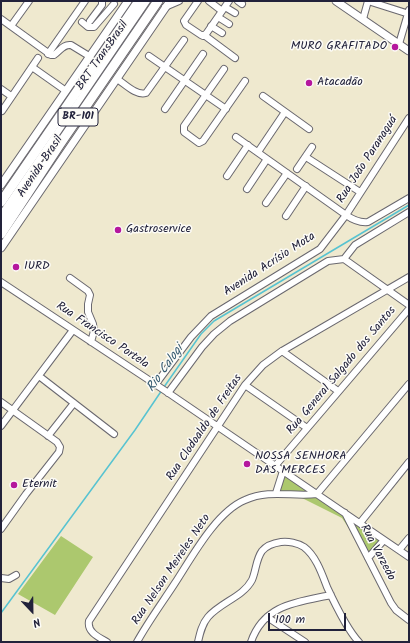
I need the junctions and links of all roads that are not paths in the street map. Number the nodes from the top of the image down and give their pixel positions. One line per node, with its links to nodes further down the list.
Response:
1 (29, 1): 26 (street)
2 (85, 1): 22 (street)
3 (102, 1): 24 (street)
4 (128, 1): 17 (main road, Avenida Brasil)
5 (139, 1): 70 (highway, Avenida Brasil / BR-101)
6 (147, 1): 73 (street, BRT TransBrasil)
7 (154, 1): 76 (street, BRT TransBrasil)
8 (158, 1): 77 (highway, Avenida Brasil / BR-101)
9 (179, 1): 15 (street)
10 (198, 1): 29 (street)
11 (209, 1): 16 (street)
12 (336, 1): 23 (main road)
13 (368, 1): 18 (street); 23 (street)
14 (112, 3): 17 (street); 22 (street)
15 (167, 4): 42 (main road, Avenida Brasil)
16 (225, 5): 19 (street); 20 (street)
17 (121, 11): 35 (main road, Avenida Brasil)
18 (409, 12): 31 (street)
19 (235, 13)
20 (218, 17): 25 (street); 27 (street)
21 (1, 19): 26 (street)
22 (78, 19): 33 (street)
23 (363, 19): 31 (main road)
24 (90, 21)
25 (229, 24)
26 (11, 26): 33 (street)
27 (211, 26): 28 (street); 29 (street)
28 (222, 33)
29 (204, 35): 38 (street)
30 (184, 40): 40 (street)
31 (399, 44): 32 (main road)
32 (409, 51)
33 (48, 54): 35 (street)
34 (204, 54): 43 (street)
35 (89, 56): 46 (main road, Avenida Brasil)
36 (149, 56): 40 (street)
37 (38, 58): 39 (street)
38 (235, 58)
39 (32, 67): 46 (street); 48 (street)
40 (165, 67): 42 (street); 43 (street)
41 (224, 69): 47 (street)
42 (116, 80): 78 (main road, Avenida Brasil)
43 (185, 81): 47 (street); 50 (street)
44 (245, 82): 51 (street)
45 (1, 89): 48 (street)
46 (66, 91): 65 (main road, Avenida Brasil)
47 (206, 95): 51 (street); 51 (street)
48 (11, 96): 52 (street)
49 (263, 96): 53 (street)
50 (165, 109)
51 (226, 109)
52 (2, 111)
53 (285, 112): 55 (street); 59 (street)
54 (409, 118): 68 (street, Rua João Paranaguá)
55 (309, 130)
56 (236, 137): 57 (street)
57 (248, 146): 59 (street); 64 (street)
58 (312, 147): 60 (street)
59 (258, 152): 61 (street)
60 (306, 157): 62 (street); 68 (street)
61 (267, 159): 63 (street); 67 (street)
62 (297, 169)
63 (287, 173): 66 (street); 71 (street)
64 (227, 176)
65 (1, 185)
66 (306, 186): 74 (street); 75 (street)
67 (247, 189)
68 (360, 192): 74 (street, Rua João Paranaguá)
69 (409, 198): 74 (street)
70 (1, 202)
71 (266, 203)
72 (409, 212): 79 (street)
73 (1, 215)
74 (346, 215): 91 (street, Avenida Acrísio Mota)
75 (286, 216)
76 (1, 223)
77 (1, 234)
78 (1, 248)
79 (344, 259): 83 (street); 94 (street)
80 (409, 277): 83 (street, Rua Clodoaldo de Freitas)
81 (70, 278): 87 (street)
82 (1, 282): 86 (street, Rua Francisco Portela)
83 (387, 290): 84 (street); 88 (street, Rua Clodoaldo de Freitas)
84 (409, 305)
85 (409, 309): 93 (street, Rua General Salgado dos Santos)
86 (73, 330): 87 (street, Rua Francisco Portela); 89 (street)
87 (91, 342): 91 (street, Rua Francisco Portela)
88 (282, 351): 92 (street, Rua Clodoaldo de Freitas); 93 (street)
89 (39, 376): 96 (street); 97 (street)
90 (409, 384): 107 (street)
91 (156, 385): 94 (street, Rua Francisco Portela)
92 (245, 385): 99 (street, Rua Clodoaldo de Freitas); 100 (street)
93 (338, 391): 100 (street, Rua General Salgado dos Santos)
94 (168, 392): 99 (street, Rua Francisco Portela)
95 (1, 402): 97 (street)
96 (74, 403): 101 (street); 102 (street)
97 (13, 410): 98 (street); 102 (street)
98 (1, 426)
99 (218, 427): 104 (street, Rua Francisco Portela); 121 (street, Rua Clodoaldo de Freitas)
100 (307, 428): 104 (street, Rua General Salgado dos Santos)
101 (114, 434)
102 (48, 436): 110 (street)
103 (409, 462): 109 (street)
104 (275, 466): 105 (street, Rua Francisco Portela)
105 (283, 471): 106 (street); 107 (street, Rua Francisco Portela)
106 (276, 493): 107 (street, Rua Nelson Meireles Neto); 122 (street, Rua Nelson Meireles Neto)
107 (317, 494): 108 (street, Rua Francisco Portela)
108 (344, 513): 109 (street, Rua Francisco Portela); 115 (street, Rua Varzedo)
109 (360, 523): 112 (street, Rua Francisco Portela)
110 (1, 529)
111 (409, 538): 113 (street)
112 (384, 540): 113 (street, Rua Francisco Portela); 115 (street)
113 (399, 550): 114 (street, Rua Francisco Portela)
114 (409, 557)
115 (368, 558): 120 (street, Rua Varzedo)
116 (16, 575): 117 (street)
117 (1, 578)
118 (331, 595): 119 (street); 123 (street); 126 (street)
119 (267, 616): 124 (street); 125 (street)
120 (409, 620)
121 (107, 642)
122 (137, 642)
123 (198, 642)
124 (251, 642)
125 (305, 642)
126 (360, 642)

